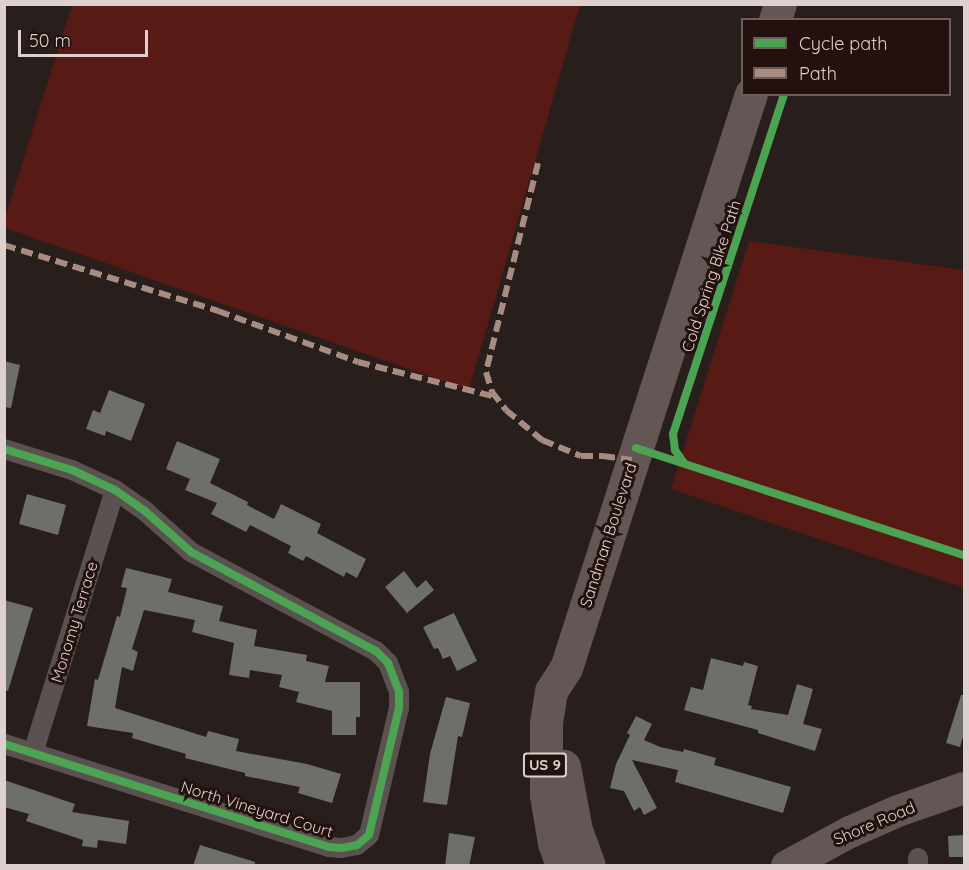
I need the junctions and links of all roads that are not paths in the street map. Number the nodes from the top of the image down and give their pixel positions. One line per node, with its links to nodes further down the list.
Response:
1 (750, 96): 4 (highway, Sandman Boulevard / US 9)
2 (4, 449): 3 (street, North Vineyard Court)
3 (115, 490): 6 (street, Monomy Terrace); 6 (street, North Vineyard Court)
4 (566, 668): 8 (highway, Sandman Boulevard / US 9); 9 (highway, Sandman Boulevard / US 9)
5 (4, 744): 6 (street, North Vineyard Court)
6 (33, 753)
7 (964, 789): 10 (main road, Shore Road)
8 (562, 866)
9 (589, 866)
10 (787, 866)

